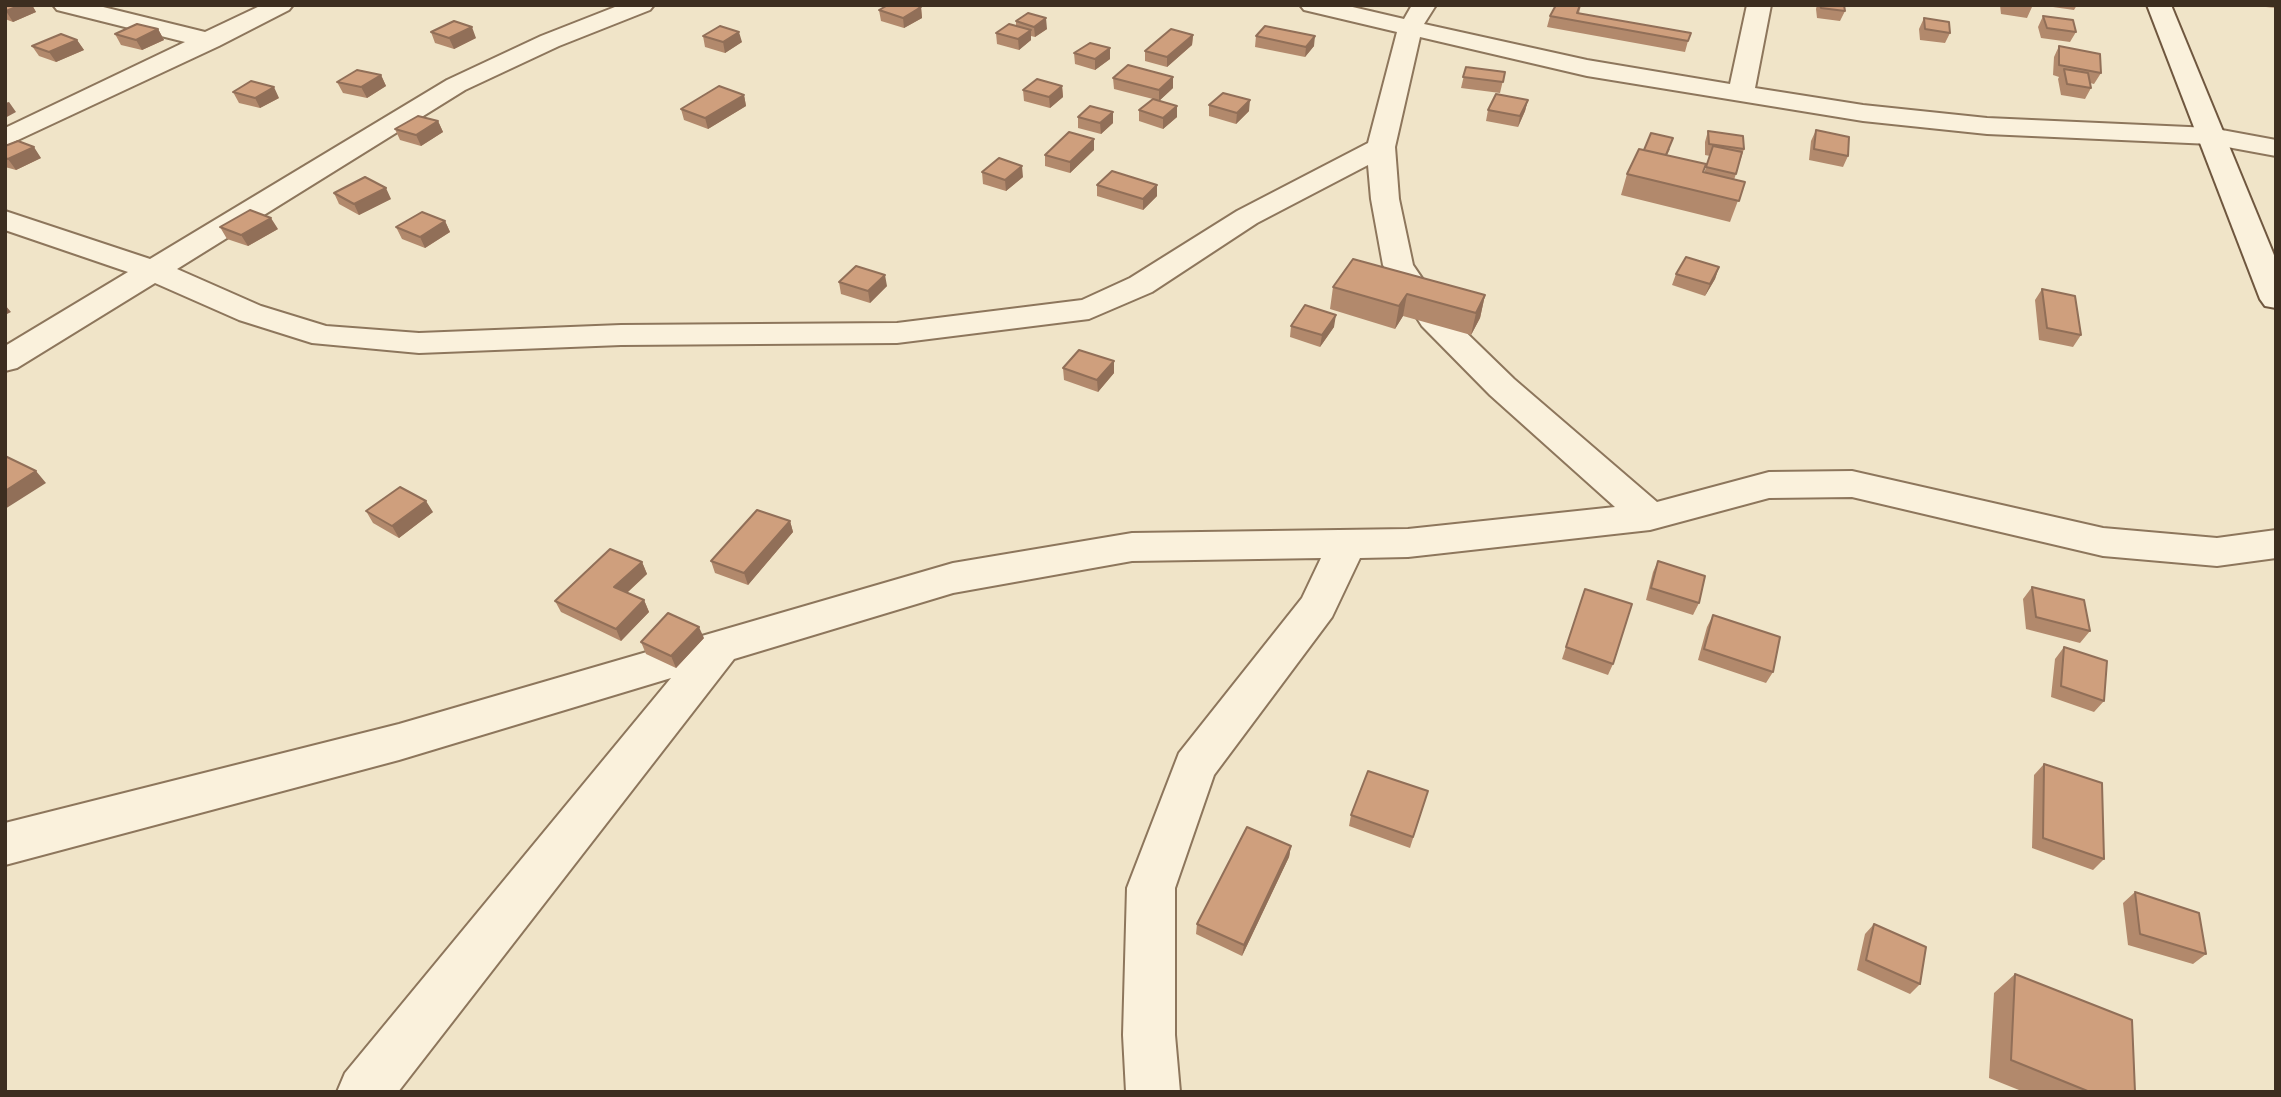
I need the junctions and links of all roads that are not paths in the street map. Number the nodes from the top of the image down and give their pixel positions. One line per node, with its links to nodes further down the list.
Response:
1 (65, 5): 8 (street)
2 (281, 5): 8 (street)
3 (642, 5): 15 (street)
4 (1312, 5): 7 (street)
5 (1759, 5): 9 (street)
6 (2159, 5): 10 (street)
7 (1417, 16): 9 (street); 12 (street)
8 (210, 40): 11 (street)
9 (1741, 93): 10 (street)
10 (2211, 136): 13 (street); 16 (street)
11 (5, 138)
12 (1381, 147): 15 (street); 18 (street)
13 (2276, 148)
14 (5, 220): 15 (street)
15 (152, 270): 17 (street)
16 (2276, 299)
17 (5, 361)
18 (1650, 517): 19 (street); 20 (street)
19 (1347, 543): 21 (street); 24 (street)
20 (2276, 544)
21 (721, 646): 22 (street); 23 (street)
22 (5, 844)
23 (364, 1092)
24 (1153, 1092)

